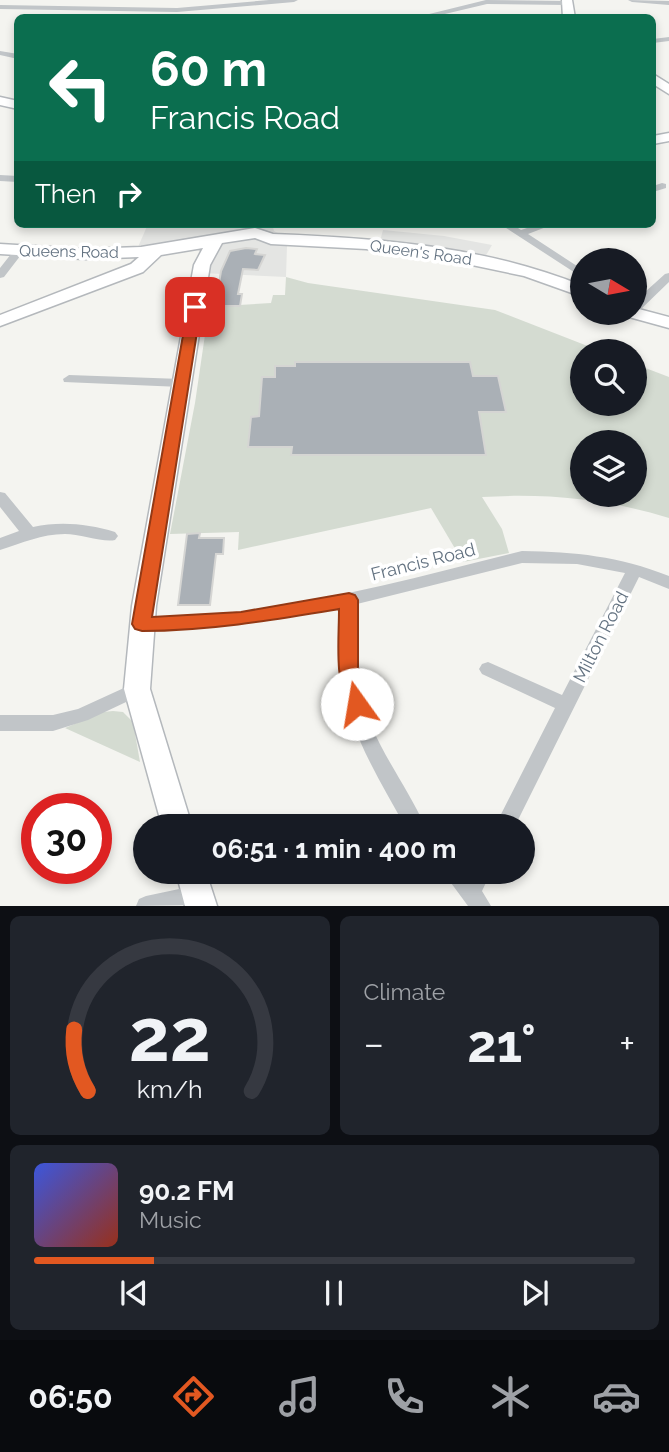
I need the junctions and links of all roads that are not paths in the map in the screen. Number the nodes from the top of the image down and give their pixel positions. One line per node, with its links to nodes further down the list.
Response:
1 (294, 0): 4 (street)
2 (632, 0): 5 (street)
3 (567, 1): 9 (street)
4 (247, 3): 7 (street)
5 (669, 3)
6 (11, 5): 7 (street)
7 (228, 7): 8 (street)
8 (224, 14)
9 (434, 14)
10 (513, 228): 13 (street)
11 (537, 228): 13 (street)
12 (242, 230): 14 (street); 18 (street); 22 (street, Queen's Road)
13 (522, 233): 19 (street)
14 (185, 248): 17 (street); 18 (street)
15 (0, 249): 16 (street, Queens Road)
16 (19, 251): 17 (street, Queens Road); 20 (street)
17 (137, 260): 25 (street)
18 (202, 265): 28 (street)
19 (570, 266)
20 (0, 275)
21 (669, 276): 23 (street)
22 (570, 287)
23 (648, 297)
24 (648, 315): 26 (street)
25 (0, 321)
26 (669, 323)
27 (69, 379): 28 (street)
28 (181, 383): 36 (street)
29 (0, 497): 30 (street)
30 (29, 532): 31 (street); 32 (street)
31 (110, 536)
32 (0, 544)
33 (635, 569): 34 (street, Francis Road); 35 (street, Francis Road); 39 (street, Milton Road)
34 (669, 583)
35 (349, 600): 36 (street, Francis Road); 42 (street)
36 (142, 624): 38 (street)
37 (488, 669): 39 (street)
38 (137, 689): 40 (street); 41 (street)
39 (566, 705): 43 (street, Milton Road)
40 (0, 723)
41 (173, 814)
42 (408, 814)
43 (511, 814)
44 (463, 884): 46 (street)
45 (197, 891): 47 (street)
46 (475, 899)
47 (146, 906)

